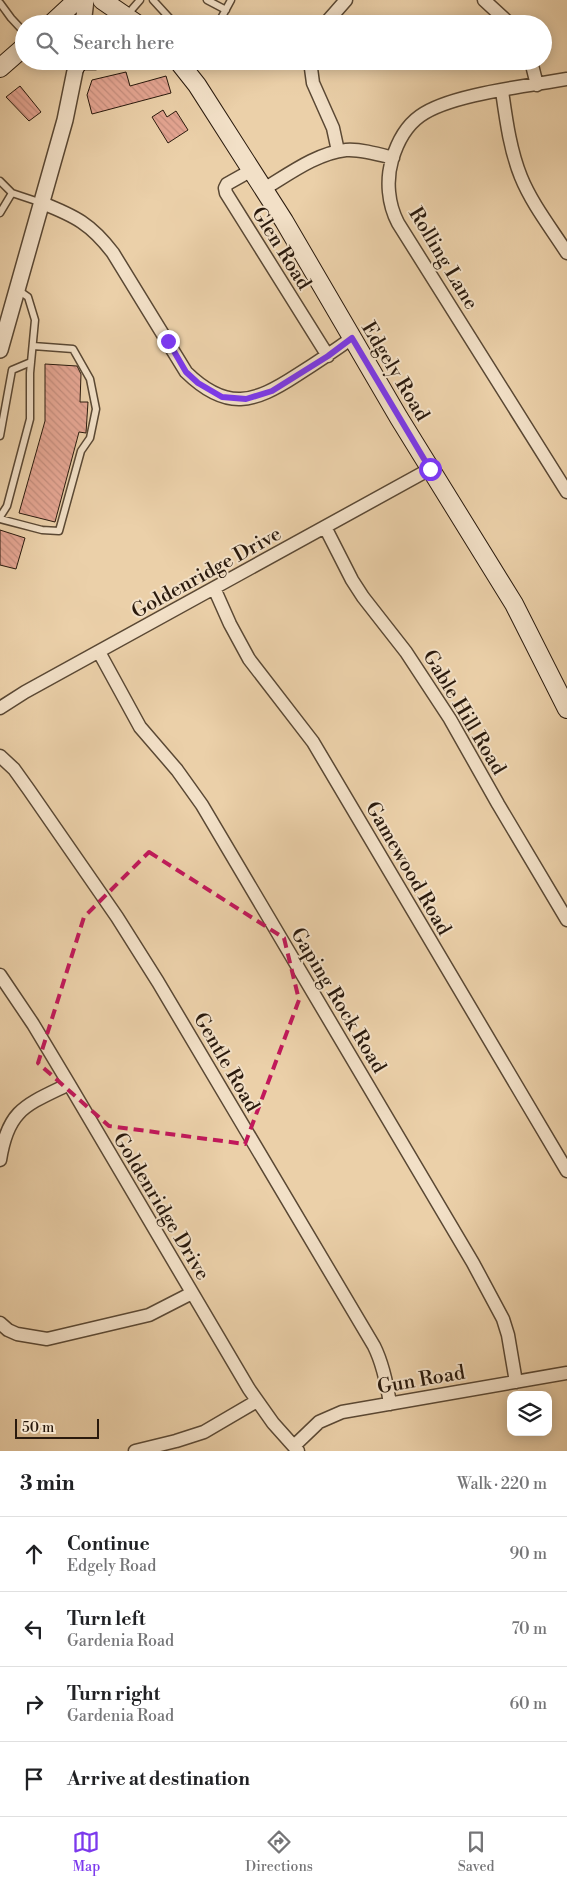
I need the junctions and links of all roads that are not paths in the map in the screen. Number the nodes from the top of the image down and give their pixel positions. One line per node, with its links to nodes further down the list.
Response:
1 (77, 0): 12 (main road)
2 (86, 0): 13 (street)
3 (102, 0): 14 (main road)
4 (140, 0): 15 (lane)
5 (153, 0): 16 (lane)
6 (207, 0): 11 (lane)
7 (231, 0): 11 (lane)
8 (346, 0): 18 (street)
9 (484, 0): 19 (street)
10 (0, 3): 20 (lane)
11 (226, 10): 17 (lane)
12 (61, 15)
13 (84, 15)
14 (124, 15)
15 (134, 15)
16 (167, 15)
17 (223, 15)
18 (333, 15)
19 (500, 15)
20 (15, 22)
21 (15, 54): 22 (main road)
22 (1, 64)
23 (75, 70): 36 (street)
24 (186, 70): 32 (main road, Edgely Road)
25 (311, 70): 30 (street)
26 (533, 70): 28 (street)
27 (567, 79): 28 (street, Rolling Lane)
28 (537, 85): 29 (street, Rolling Lane)
29 (502, 90): 31 (street, Rolling Lane); 38 (street)
30 (338, 152): 31 (street); 34 (street)
31 (393, 158): 47 (street, Rolling Lane)
32 (252, 170): 34 (main road, Edgely Road); 43 (street, Glen Road)
33 (0, 181): 35 (lane)
34 (264, 189): 40 (main road, Edgely Road)
35 (12, 193): 36 (lane); 37 (lane)
36 (42, 203): 39 (street); 43 (street)
37 (0, 213)
38 (567, 253)
39 (17, 290): 41 (lane); 42 (street)
40 (352, 338): 43 (street); 46 (main road, Edgely Road)
41 (33, 346): 44 (lane); 48 (lane)
42 (0, 350)
43 (328, 356)
44 (31, 362): 45 (lane); 48 (lane)
45 (0, 436)
46 (430, 469): 49 (street, Goldenridge Drive); 53 (main road, Edgely Road)
47 (567, 492)
48 (0, 518)
49 (325, 527): 50 (street, Goldenridge Drive); 55 (street, Gable Hill Road)
50 (214, 588): 51 (street, Goldenridge Drive); 59 (street, Gamewood Road)
51 (99, 652): 52 (street, Goldenridge Drive); 63 (street, Gaping Rock Road)
52 (0, 708)
53 (567, 709)
54 (0, 756): 65 (street, Gentle Road)
55 (567, 920)
56 (0, 975): 57 (street, Goldenridge Drive)
57 (69, 1084): 58 (street); 60 (street, Goldenridge Drive)
58 (0, 1160)
59 (567, 1171)
60 (192, 1293): 61 (street); 64 (street, Goldenridge Drive)
61 (0, 1323)
62 (567, 1372): 63 (street, Gun Road)
63 (516, 1382): 65 (street, Gun Road)
64 (258, 1401): 66 (street, Goldenridge Drive); 67 (street)
65 (390, 1404): 66 (street, Gun Road)
66 (296, 1449)
67 (135, 1451)

